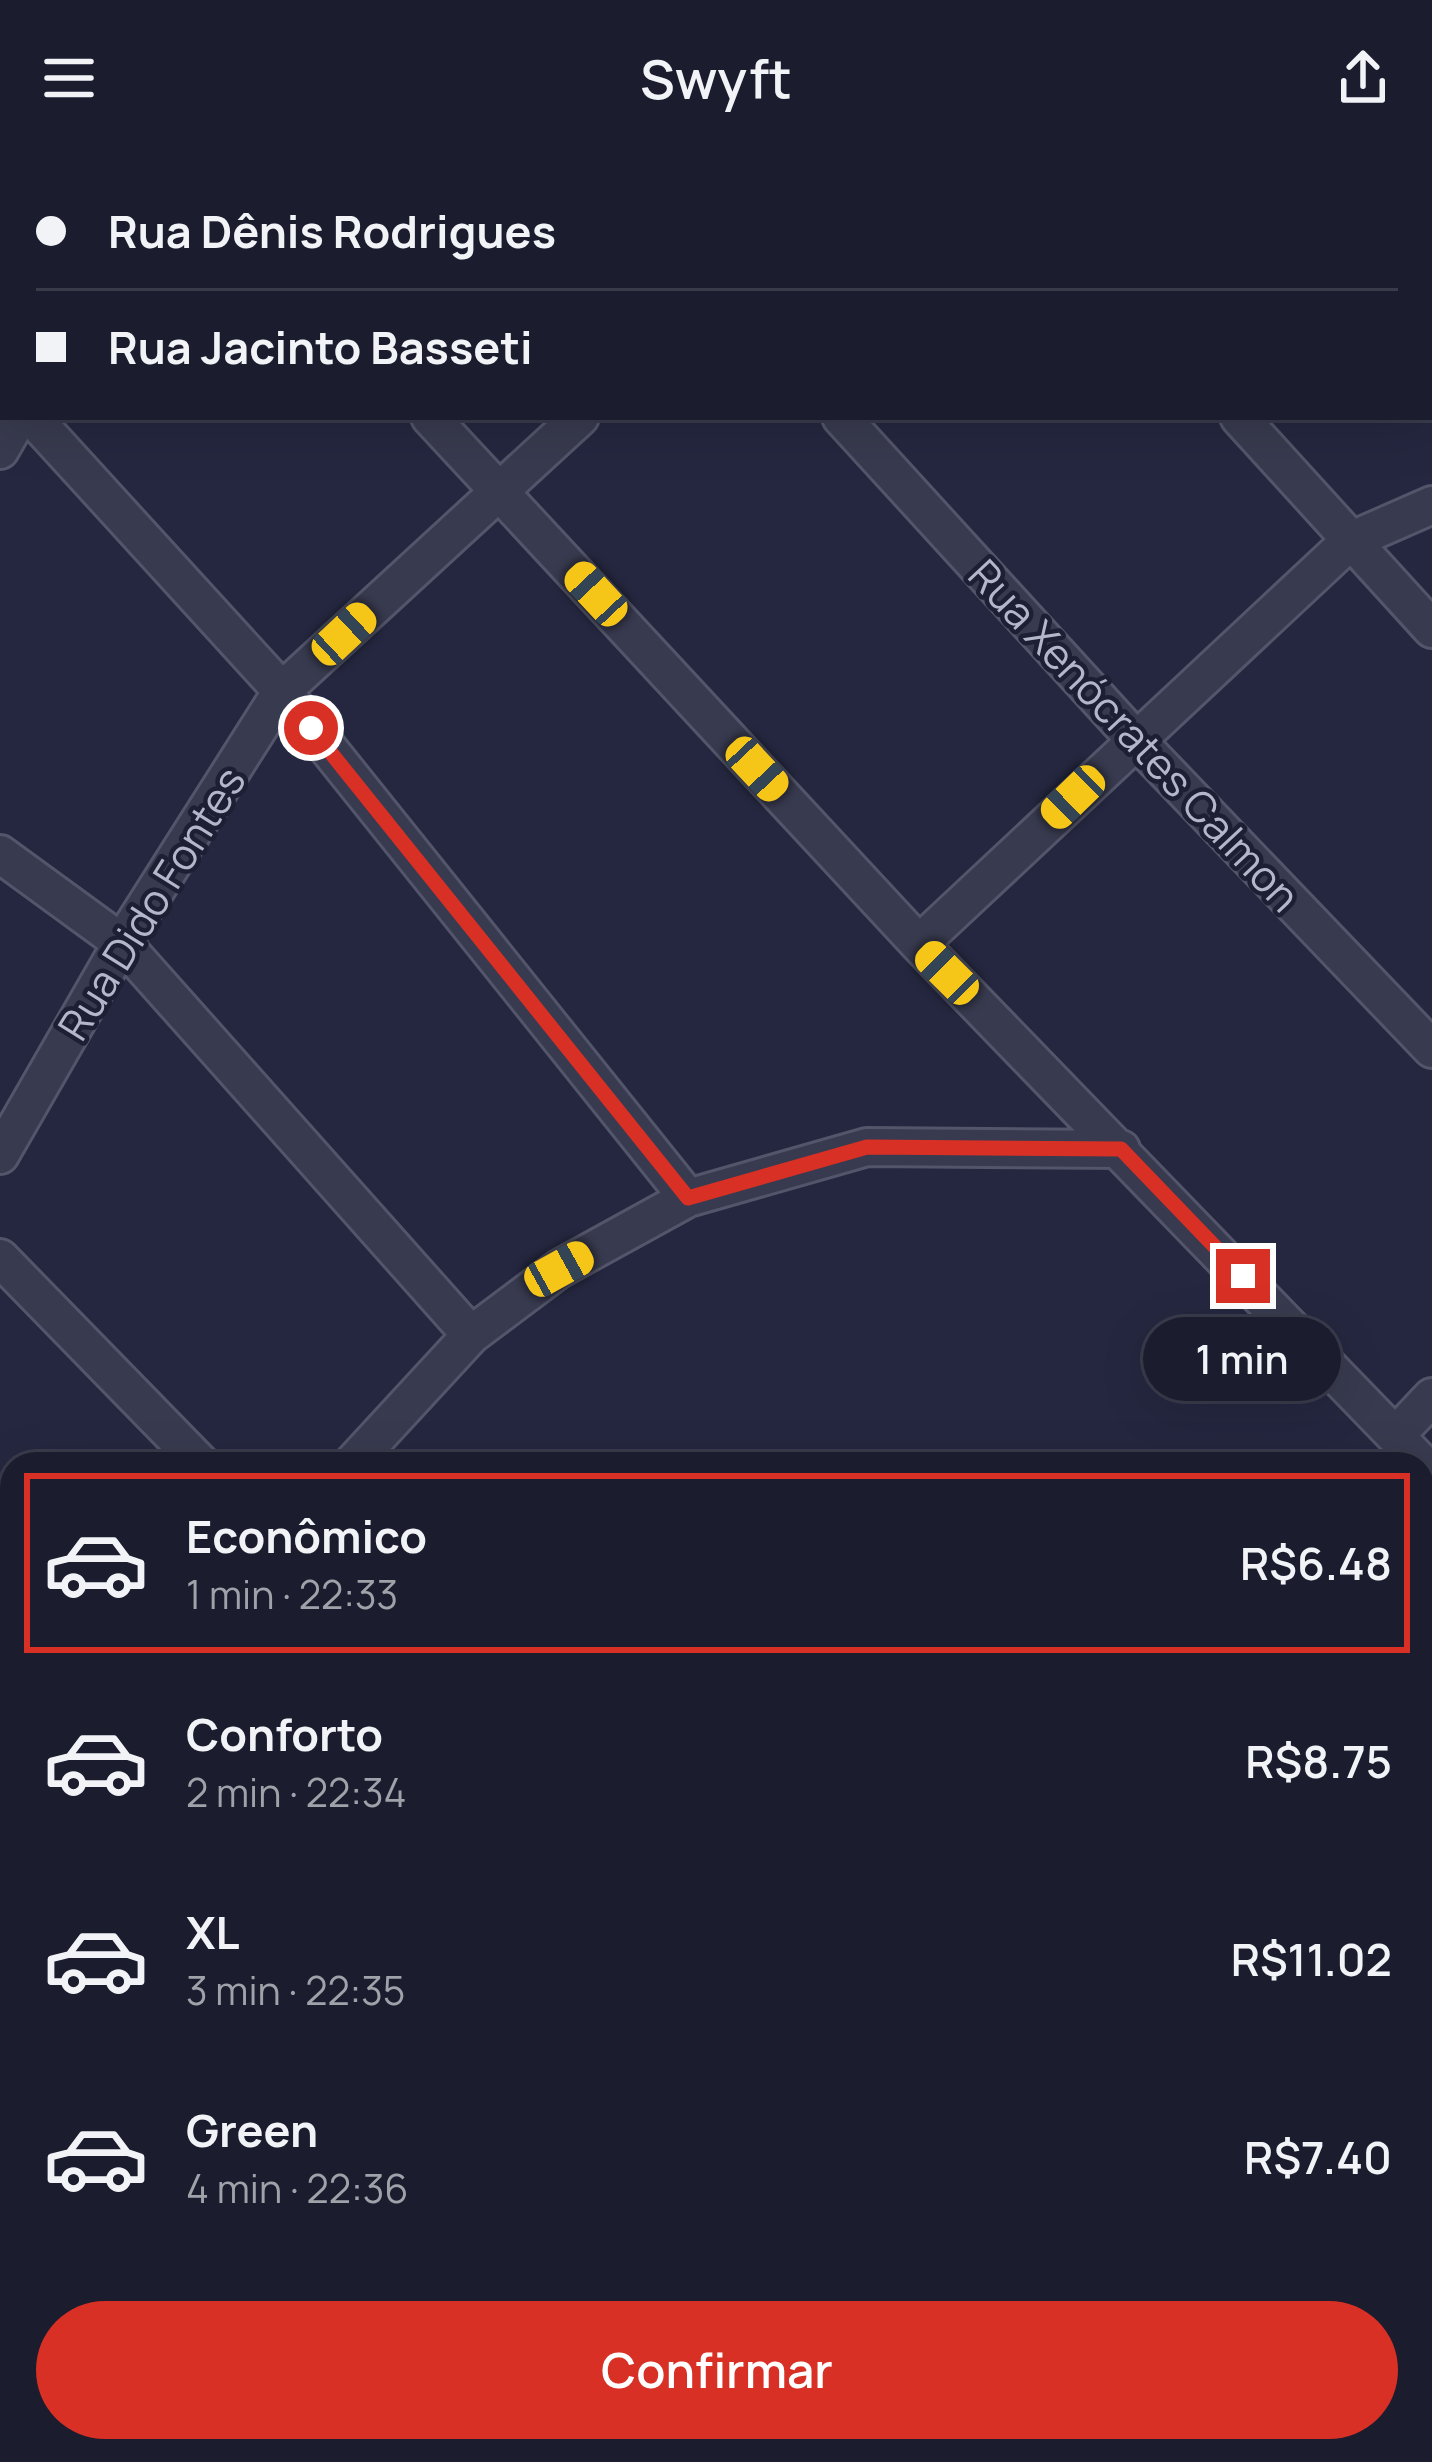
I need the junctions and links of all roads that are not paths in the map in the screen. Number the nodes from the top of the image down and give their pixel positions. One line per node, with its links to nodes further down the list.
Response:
1 (17, 420): 7 (street)
2 (35, 420): 12 (street)
3 (433, 420): 8 (street)
4 (577, 420): 8 (street, Rua Dido Fontes)
5 (844, 420): 13 (street, Rua Xenócrates Calmon)
6 (1242, 420): 10 (street)
7 (0, 450)
8 (498, 490): 12 (street, Rua Dido Fontes); 16 (street)
9 (1432, 505): 10 (street)
10 (1350, 541): 11 (street); 13 (street)
11 (1432, 629)
12 (282, 691): 15 (street, Rua Dido Fontes); 20 (street)
13 (1135, 739): 16 (street); 17 (street, Rua Xenócrates Calmon)
14 (0, 854): 15 (street)
15 (122, 944): 19 (street, Rua Dido Fontes); 22 (street)
16 (919, 944): 18 (street)
17 (1432, 1049)
18 (1121, 1149): 20 (street); 24 (street)
19 (0, 1155)
20 (688, 1198): 22 (street)
21 (0, 1258): 25 (street)
22 (471, 1335): 26 (street)
23 (1432, 1397): 24 (street)
24 (1395, 1436): 27 (street)
25 (189, 1452)
26 (363, 1452)
27 (1411, 1452)

